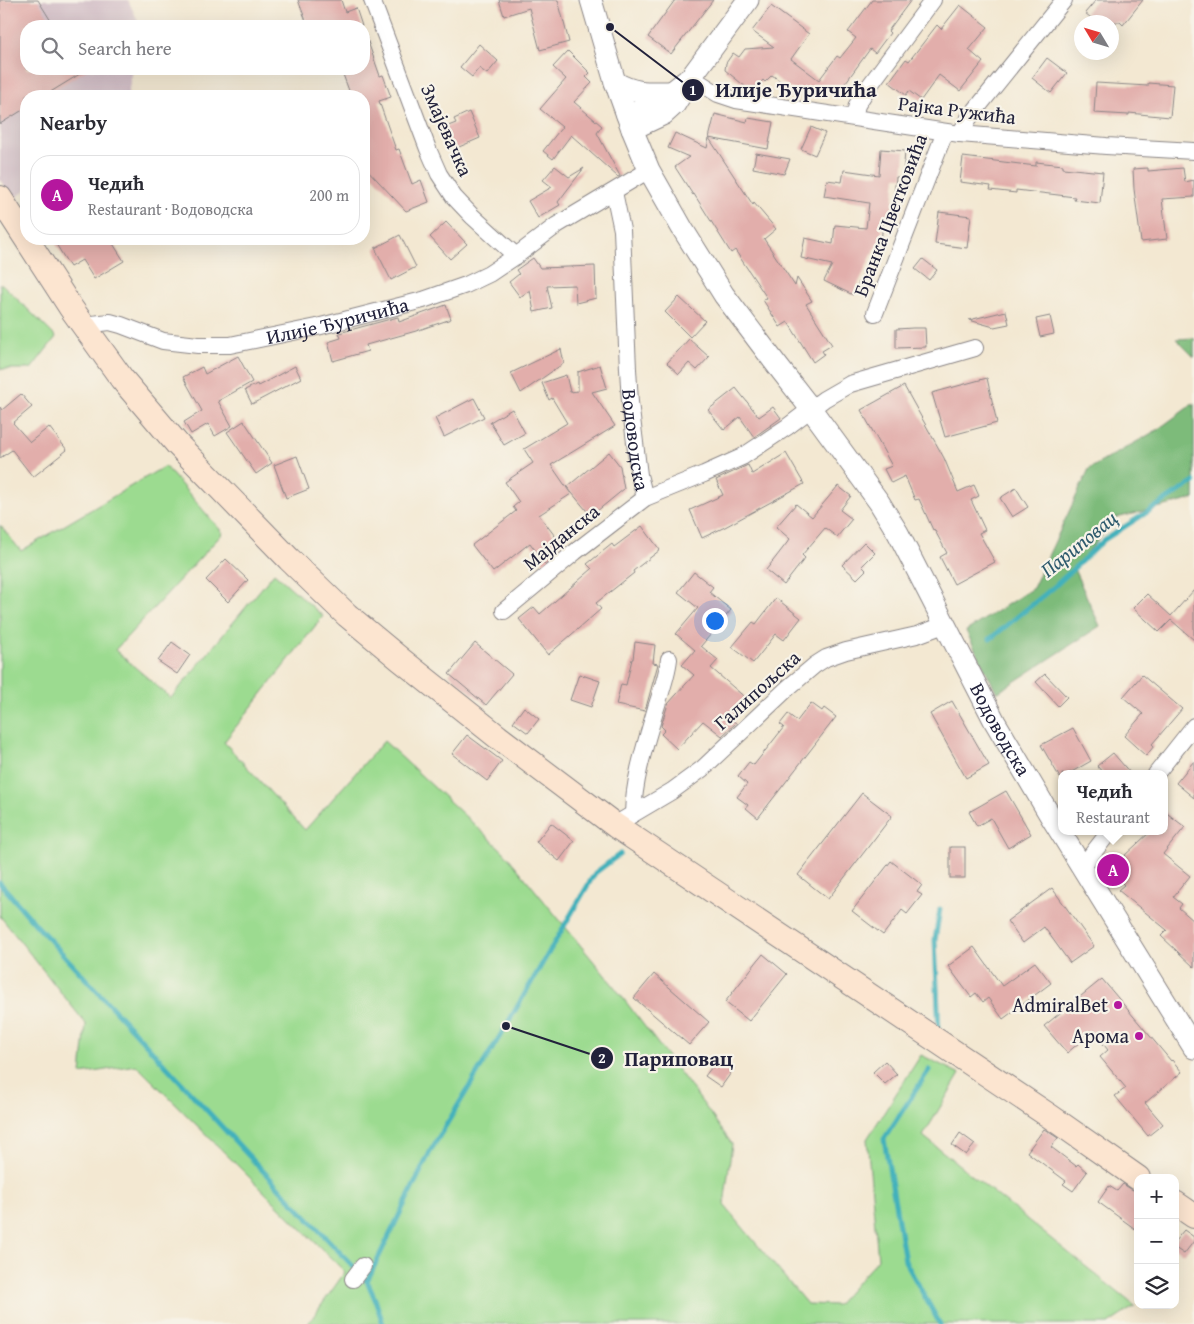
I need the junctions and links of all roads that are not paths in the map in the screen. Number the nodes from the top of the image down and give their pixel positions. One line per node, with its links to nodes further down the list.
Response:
1 (372, 0): 18 (street, Змајевачка)
2 (591, 0): 7 (street, Водоводска)
3 (748, 0): 6 (street)
4 (933, 0): 9 (street)
5 (1064, 0): 11 (street, Бранка Цветковића)
6 (691, 77): 8 (street); 9 (street, Рајка Ружића); 10 (street)
7 (615, 82): 8 (street); 10 (street, Водоводска)
8 (671, 92): 10 (street)
9 (854, 118): 11 (street, Рајка Ружића)
10 (630, 122): 13 (street, Водоводска)
11 (952, 133): 12 (street, Рајка Ружића); 19 (street, Бранка Цветковића)
12 (1194, 151)
13 (649, 170): 14 (street, Илије Ђуричића); 22 (street, Водоводска)
14 (614, 192): 18 (street, Илије Ђуричића); 23 (street, Водоводска)
15 (0, 198): 16 (main road)
16 (20, 229)
17 (30, 245): 20 (main road)
18 (516, 256): 20 (street, Илије Ђуричића)
19 (875, 313)
20 (83, 326): 29 (main road)
21 (975, 348): 22 (street)
22 (811, 409): 23 (street, Водоводска); 25 (street, Водоводска)
23 (645, 498): 24 (street, Мајданска)
24 (504, 611)
25 (944, 625): 29 (street, Галипољска); 30 (street, Водоводска)
26 (669, 659): 29 (street)
27 (1194, 726): 28 (street)
28 (1159, 770)
29 (625, 820): 35 (main road)
30 (1058, 828)
31 (1062, 835): 33 (street, Водоводска)
32 (1107, 835): 33 (street)
33 (1082, 867): 34 (street, Водоводска)
34 (1194, 1048)
35 (1134, 1175)
36 (1179, 1206): 37 (main road)
37 (1194, 1216)

